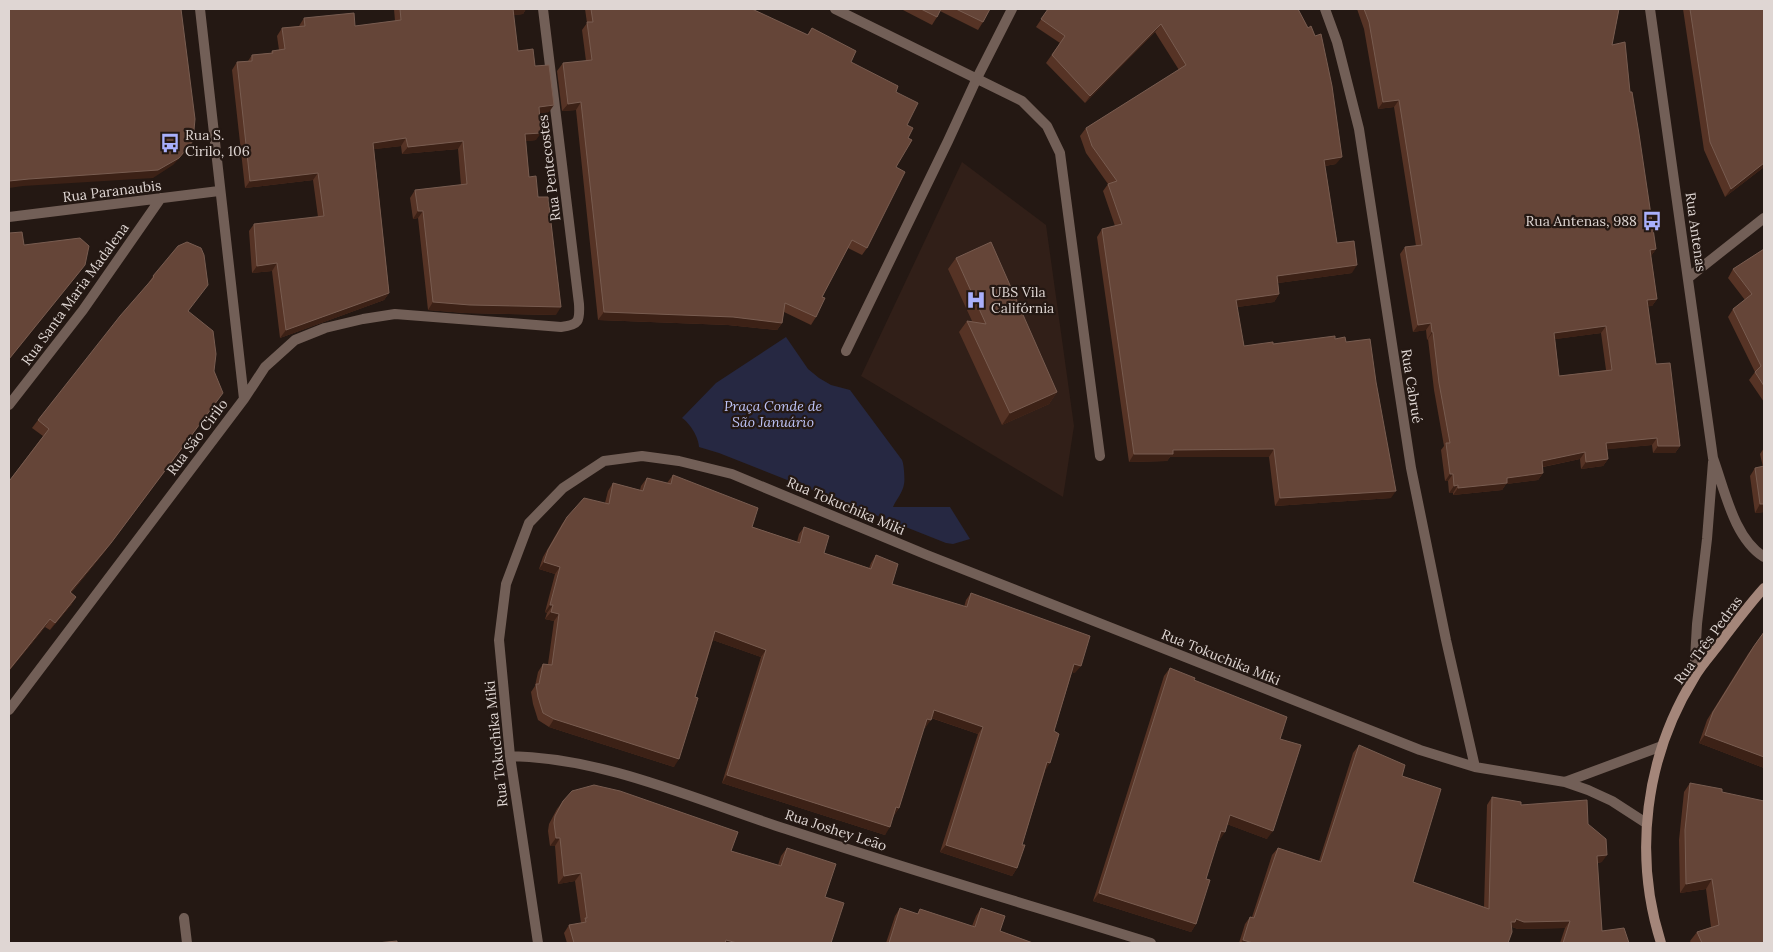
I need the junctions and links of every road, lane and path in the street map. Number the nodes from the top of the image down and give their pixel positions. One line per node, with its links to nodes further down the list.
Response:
1 (200, 9): 8 (street, Rua São Cirilo)
2 (544, 9): 14 (street, Rua Pentecostes)
3 (835, 9): 7 (street)
4 (1012, 9): 7 (street)
5 (1325, 9): 24 (street, Rua Cabrué)
6 (1650, 9): 12 (street, Rua Antenas)
7 (977, 78): 13 (street); 16 (street)
8 (219, 191): 9 (street, Rua Paranaubis); 14 (street, Rua São Cirilo)
9 (161, 198): 10 (street, Rua Paranaubis); 15 (street, Rua Santa Maria Madalena)
10 (9, 217)
11 (1764, 218): 12 (street)
12 (1688, 278): 17 (street, Rua Antenas)
13 (846, 351)
14 (244, 399): 21 (street, Rua São Cirilo)
15 (9, 406)
16 (1100, 456)
17 (1714, 458): 18 (street, Rua Antenas); 20 (street, Rua Antenas)
18 (1764, 557)
19 (1764, 588): 20 (street, Rua Três Pedras)
20 (1694, 677): 22 (street, Rua Três Pedras)
21 (9, 710)
22 (1662, 746): 25 (street, Rua Tokuchika Miki); 26 (street, Rua Três Pedras)
23 (510, 756): 24 (street, Rua Tokuchika Miki); 29 (street, Rua Tokuchika Miki); 30 (street, Rua Joshey Leão)
24 (1475, 767): 25 (street, Rua Tokuchika Miki)
25 (1565, 782): 26 (street, Rua Tokuchika Miki)
26 (1646, 823): 31 (street, Rua Três Pedras)
27 (184, 918): 28 (street)
28 (187, 943)
29 (538, 943)
30 (1151, 943)
31 (1661, 943)

